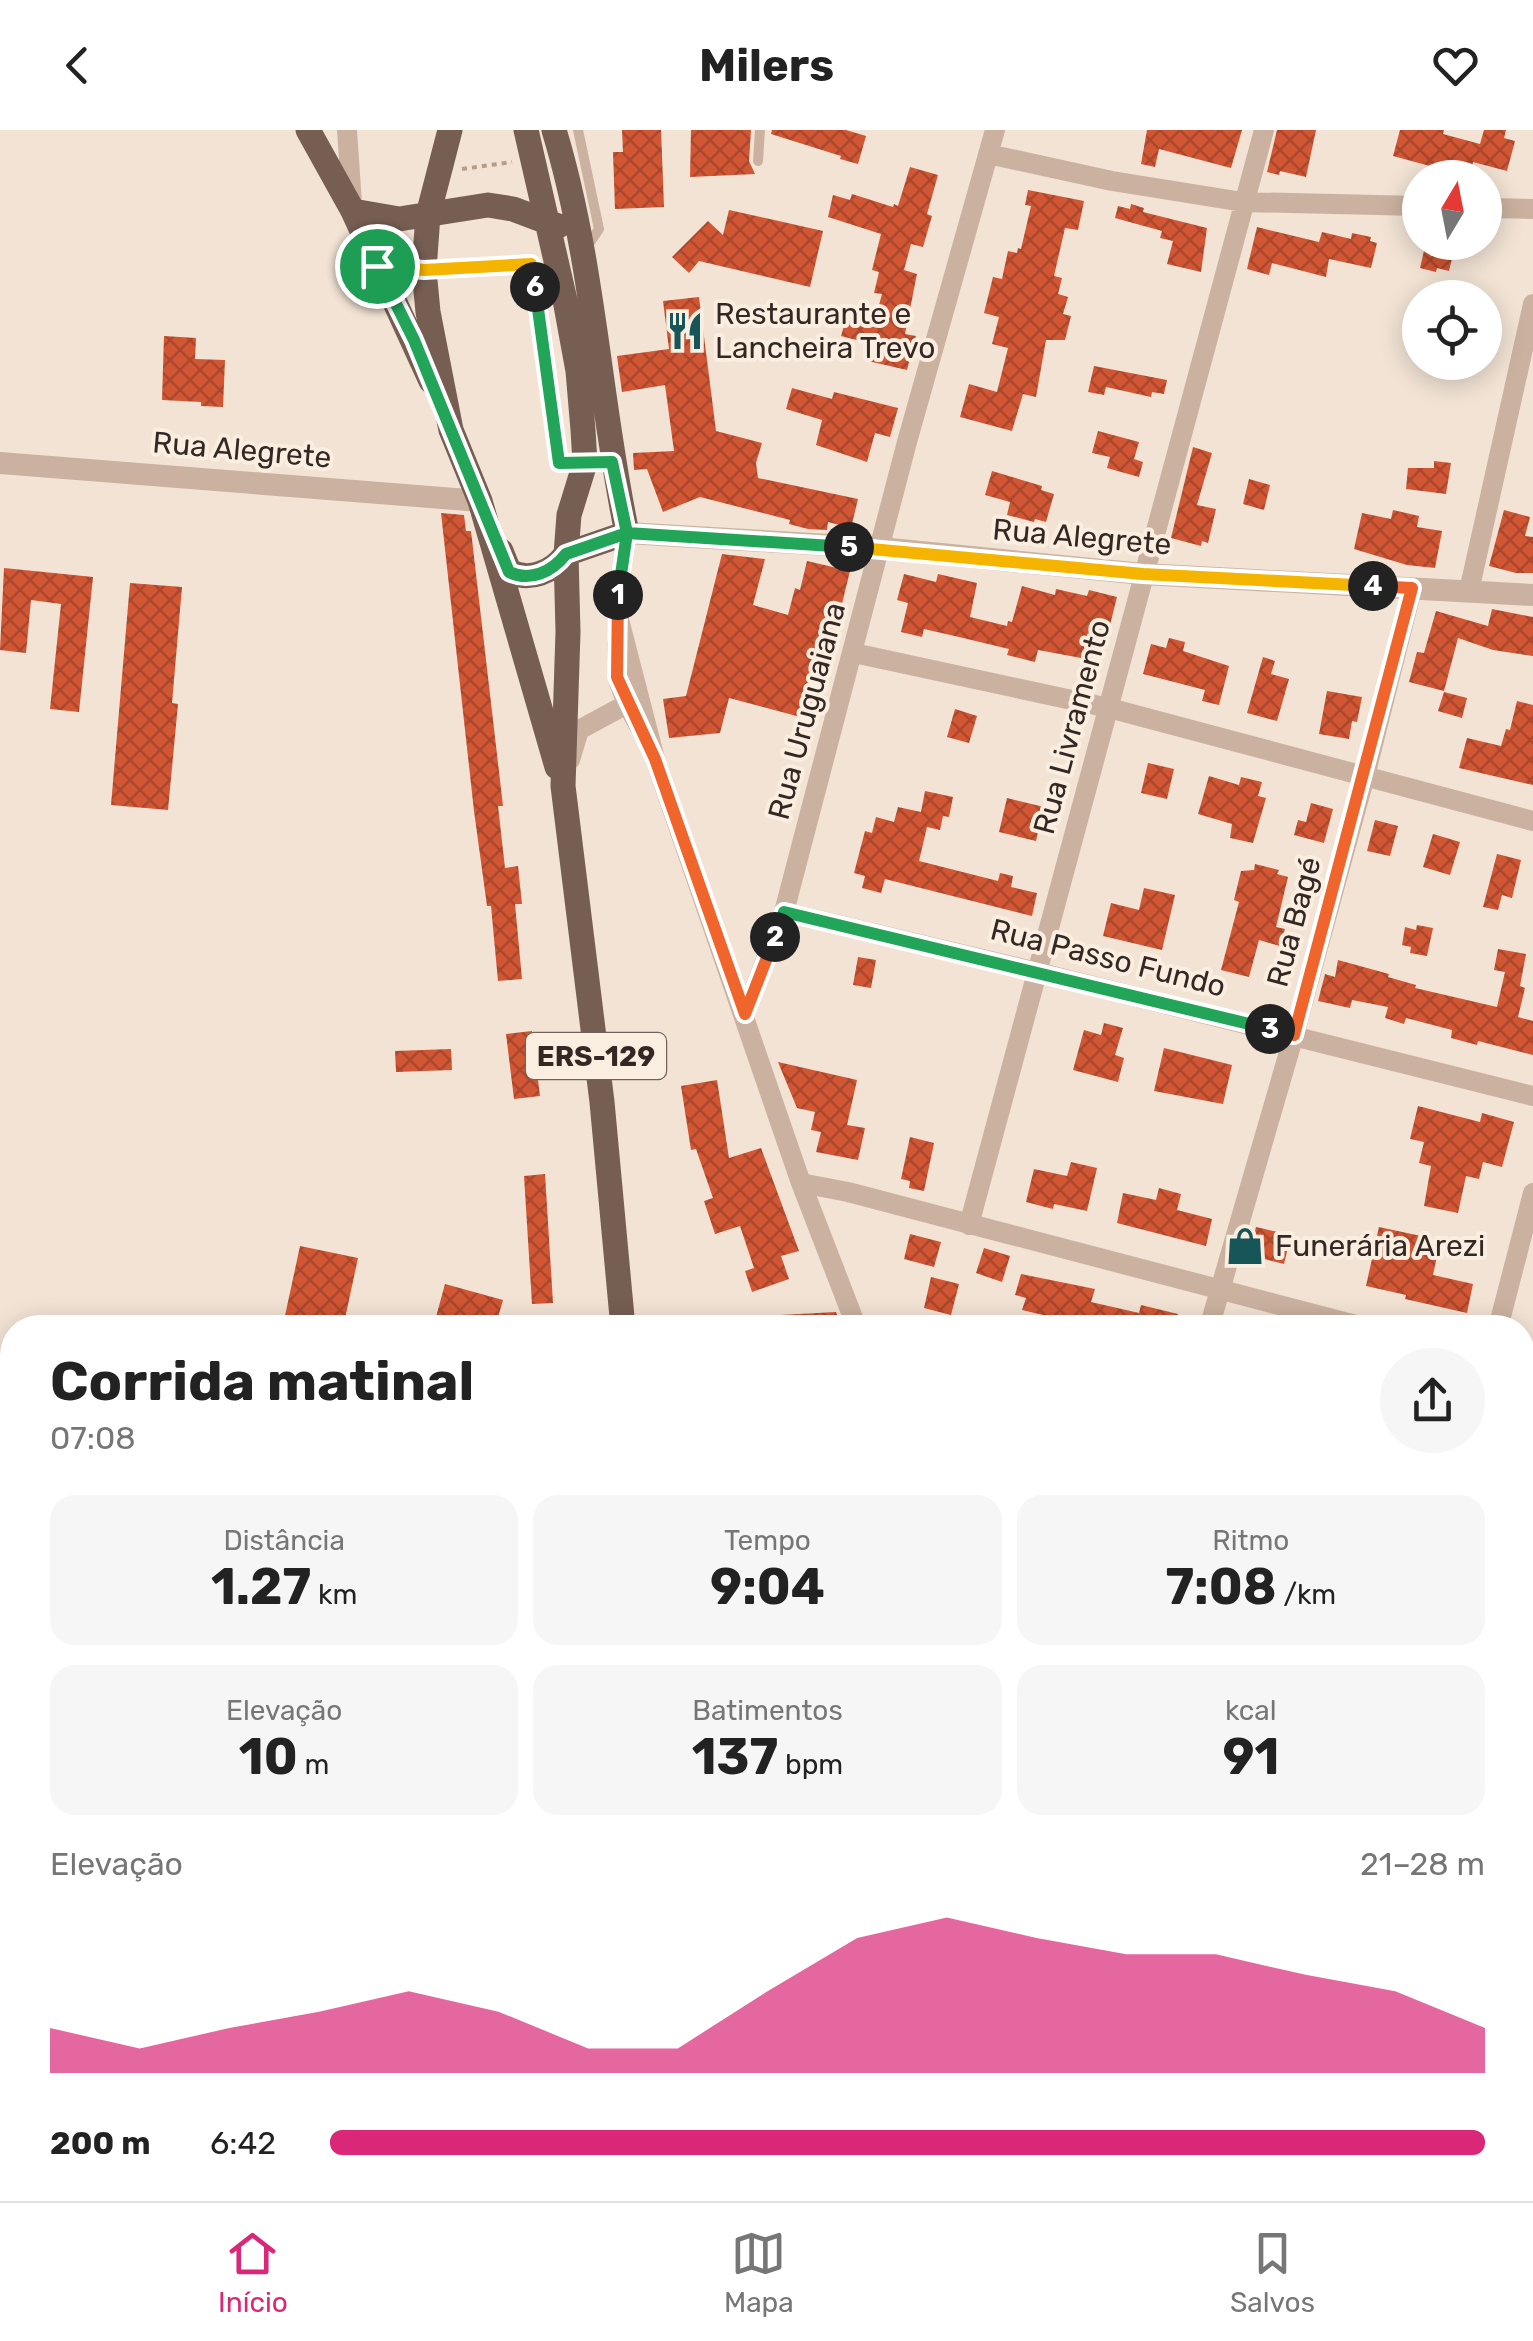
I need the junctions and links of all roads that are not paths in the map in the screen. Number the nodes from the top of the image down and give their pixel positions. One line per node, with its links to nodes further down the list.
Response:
1 (308, 130): 16 (main road)
2 (347, 130): 16 (street)
3 (450, 130): 17 (main road, ERS-129)
4 (526, 130): 18 (main road, ERS-129)
5 (554, 130): 19 (main road)
6 (578, 130): 19 (lane)
7 (760, 130): 11 (lane)
8 (995, 130): 10 (street, Rua Uruguaiana)
9 (1264, 130): 12 (street, Rua Livramento)
10 (988, 154): 12 (street); 25 (street, Rua Uruguaiana)
11 (758, 162)
12 (1242, 202): 13 (street); 27 (street, Rua Livramento)
13 (1402, 206)
14 (1502, 208): 15 (street)
15 (1533, 209)
16 (353, 211): 17 (main road); 21 (main road)
17 (428, 214): 18 (main road); 21 (main road, ERS-129)
18 (548, 223): 19 (main road); 26 (main road, ERS-129)
19 (580, 244): 24 (main road)
20 (1533, 304): 29 (street)
21 (451, 430): 23 (main road, ERS-129)
22 (0, 463): 23 (street, Rua Alegrete)
23 (480, 500): 26 (main road); 37 (main road, ERS-129)
24 (627, 533): 25 (street, Rua Alegrete); 26 (main road); 31 (street)
25 (880, 548): 27 (street, Rua Alegrete); 32 (street, Rua Uruguaiana)
26 (566, 554): 37 (main road, ERS-129)
27 (1143, 574): 28 (street, Rua Alegrete); 34 (street, Rua Livramento)
28 (1412, 588): 29 (street, Rua Alegrete); 36 (street, Rua Bagé)
29 (1469, 591): 30 (street, Rua Alegrete)
30 (1533, 595)
31 (616, 608): 33 (street); 35 (street)
32 (854, 653): 34 (street); 39 (street, Rua Uruguaiana)
33 (627, 704): 35 (street); 37 (street)
34 (1109, 708): 36 (street); 40 (street, Rua Livramento)
35 (655, 759): 41 (street)
36 (1365, 776): 38 (street); 42 (street, Rua Bagé)
37 (563, 786): 48 (main road, ERS-129)
38 (1533, 821)
39 (784, 912): 40 (street, Rua Passo Fundo); 41 (street, Rua Uruguaiana)
40 (1037, 972): 42 (street, Rua Passo Fundo); 46 (street, Rua Livramento)
41 (745, 1014): 44 (street)
42 (1294, 1035): 43 (street, Rua Passo Fundo); 47 (street, Rua Bagé)
43 (1533, 1096)
44 (802, 1183): 46 (street); 49 (street)
45 (1533, 1193): 52 (street)
46 (969, 1224): 47 (street)
47 (1219, 1290): 50 (street, Rua Bagé); 51 (street)
48 (622, 1315)
49 (852, 1315)
50 (1212, 1315)
51 (1316, 1315)
52 (1501, 1315)

